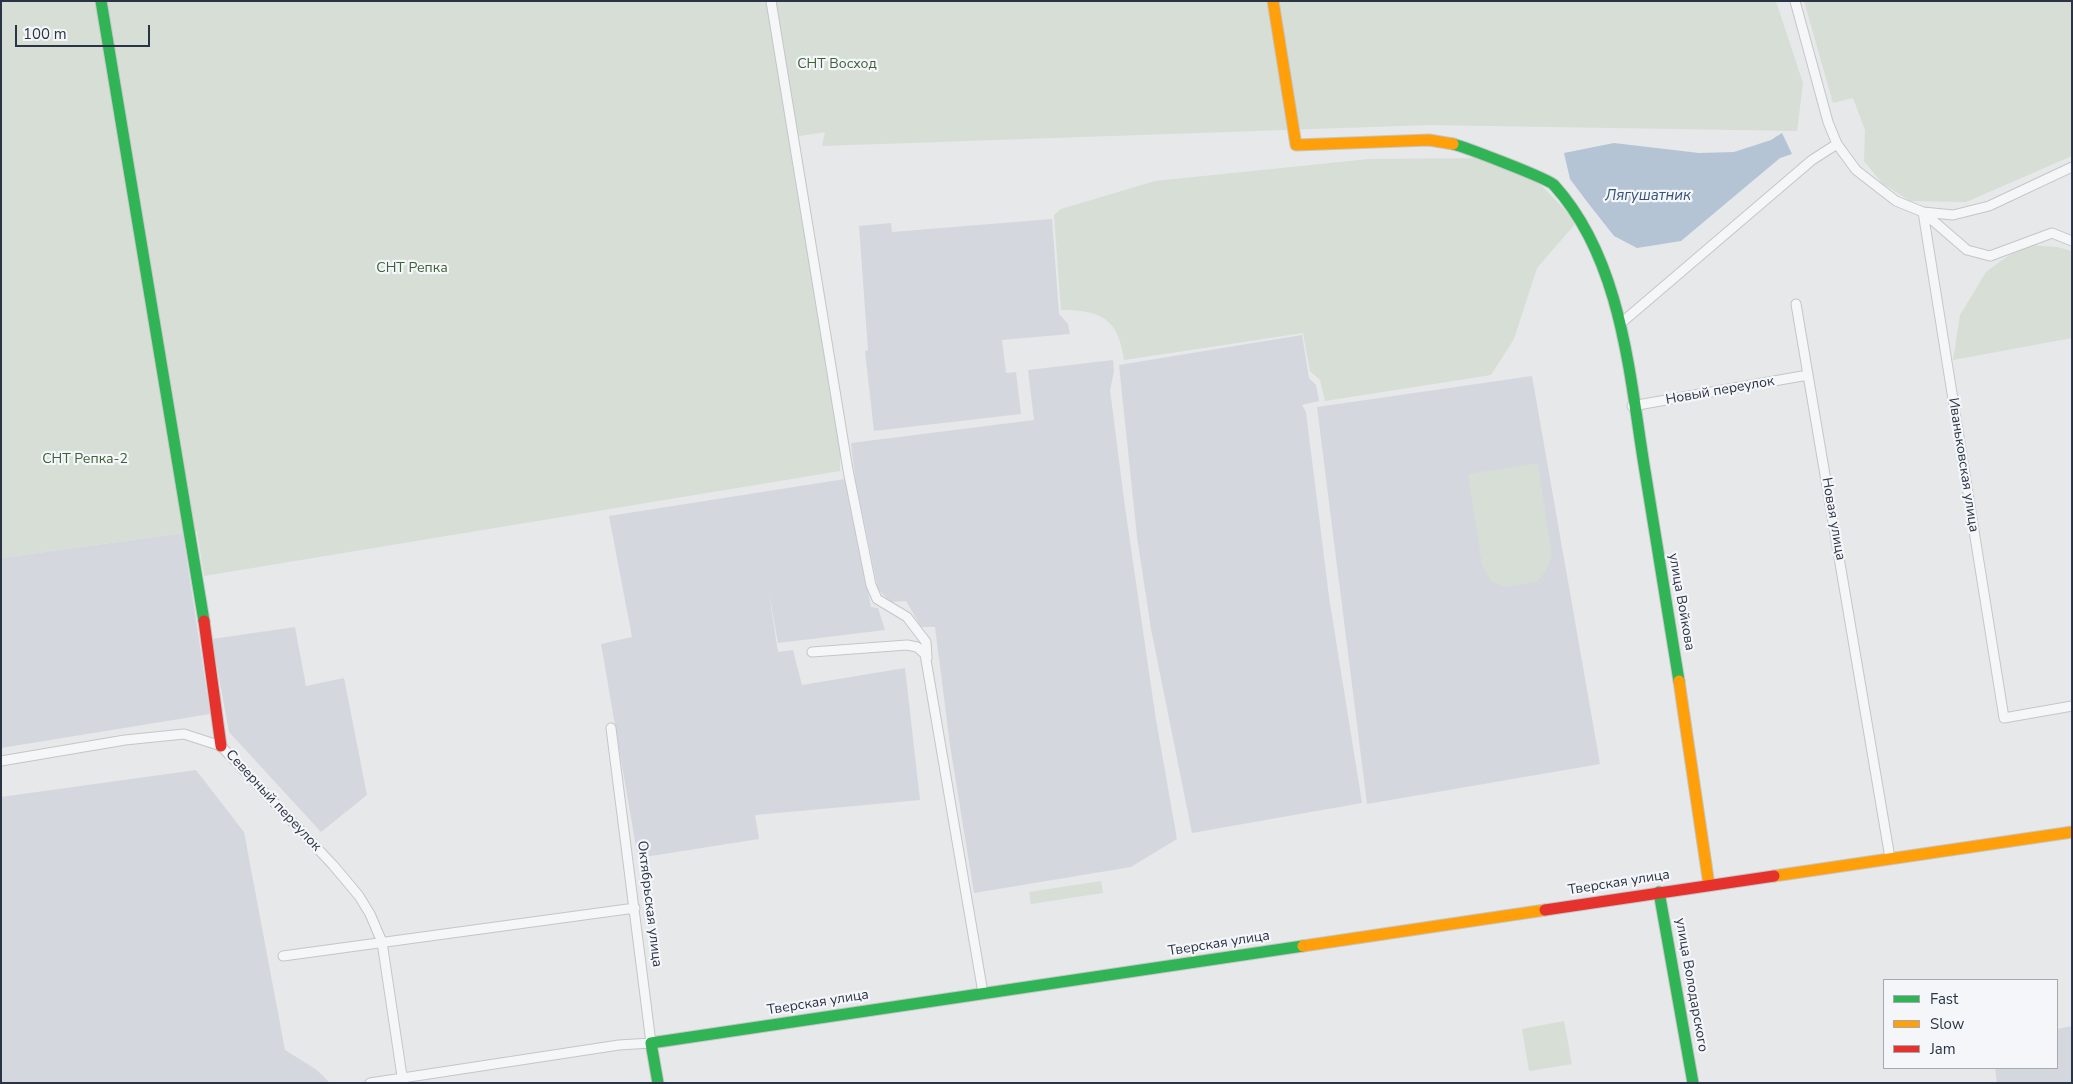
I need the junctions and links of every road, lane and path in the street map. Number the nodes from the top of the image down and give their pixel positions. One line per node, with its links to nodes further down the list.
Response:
1 (101, 1): 17 (street)
2 (771, 1): 14 (street)
3 (1273, 1): 10 (street, улица Войкова)
4 (1795, 1): 5 (street)
5 (1836, 144): 7 (street); 10 (street)
6 (2072, 167): 7 (street)
7 (1923, 212): 8 (street); 15 (street, Иваньковская улица)
8 (2072, 241)
9 (1796, 304): 11 (street, Новая улица)
10 (1620, 324): 12 (street, улица Войкова)
11 (1808, 375): 12 (street, Новый переулок); 20 (street, Новая улица)
12 (1632, 406): 21 (street, улица Войкова)
13 (812, 652): 14 (street)
14 (927, 658): 26 (street)
15 (2072, 706)
16 (611, 728): 23 (street, Октябрьская улица)
17 (221, 746): 18 (street, Северный переулок); 24 (street, Северный переулок)
18 (1, 760)
19 (2072, 832): 20 (street, Тверская улица)
20 (1890, 858): 21 (street, Тверская улица)
21 (1709, 885): 22 (street, Тверская улица)
22 (1659, 892): 26 (street, Тверская улица); 31 (street, улица Володарского)
23 (635, 908): 24 (street); 27 (street, Октябрьская улица)
24 (382, 942): 25 (street); 28 (street, Северный переулок)
25 (282, 956)
26 (983, 994): 27 (street, Тверская улица)
27 (651, 1042): 28 (street, Тверская улица); 30 (street, Октябрьская улица)
28 (404, 1080): 29 (street, Тверская улица)
29 (370, 1083)
30 (658, 1083)
31 (1693, 1083)

